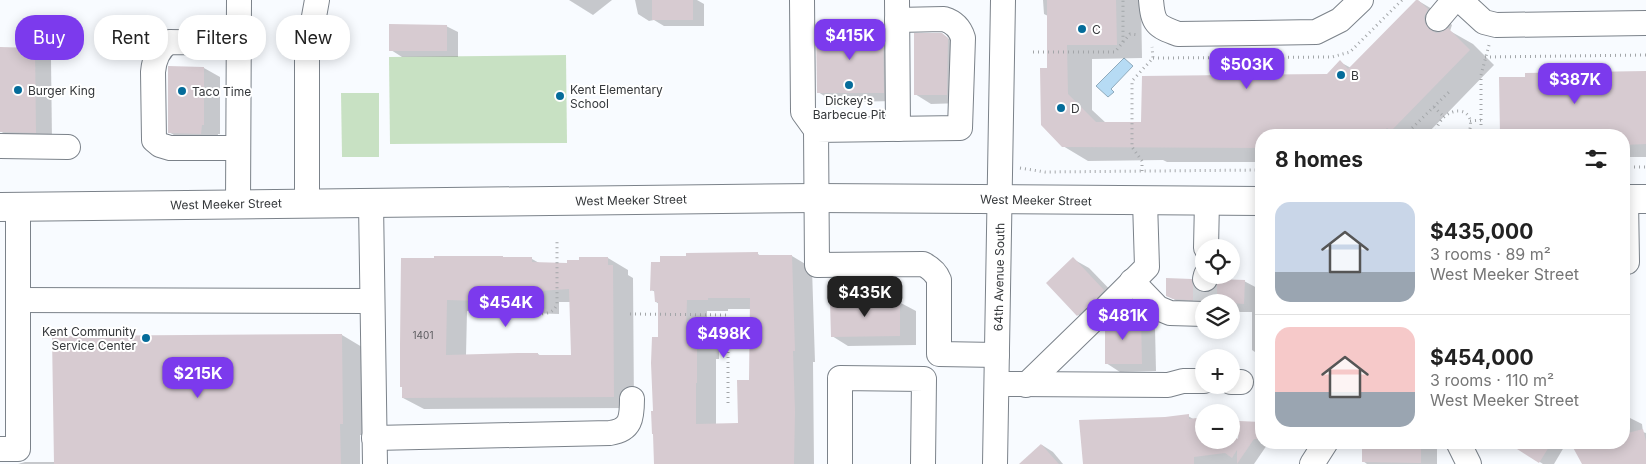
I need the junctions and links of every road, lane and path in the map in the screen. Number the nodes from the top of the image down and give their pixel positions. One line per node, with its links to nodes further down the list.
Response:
1 (239, 0): 11 (street)
2 (317, 0): 50 (street)
3 (802, 0): 33 (street)
4 (1003, 0): 44 (street, 64th Avenue South)
5 (1123, 0): 17 (path)
6 (1151, 0): 7 (street)
7 (1361, 0)
8 (1454, 0): 12 (street)
9 (1460, 0): 14 (street)
10 (897, 10): 28 (street); 28 (street)
11 (239, 15)
12 (1438, 19)
13 (1646, 23): 14 (street)
14 (1496, 25): 21 (path)
15 (1144, 38): 17 (path)
16 (178, 42): 36 (street)
17 (1123, 42): 19 (path)
18 (1151, 45): 41 (path)
19 (1033, 52)
20 (1646, 55): 21 (path)
21 (1485, 57): 26 (path)
22 (238, 60): 36 (street)
23 (1450, 91): 24 (path)
24 (1434, 107): 25 (path); 29 (path)
25 (1444, 117): 27 (path); 30 (path)
26 (1482, 120): 27 (path); 32 (path)
27 (1470, 121): 31 (path)
28 (898, 129): 33 (street)
29 (1411, 129)
30 (1437, 129)
31 (1470, 129)
32 (1481, 129)
33 (816, 130): 42 (street)
34 (0, 146): 35 (street)
35 (68, 148)
36 (238, 148): 49 (street)
37 (1646, 167): 39 (path)
38 (1020, 168): 41 (path)
39 (1630, 168)
40 (1255, 170): 41 (path)
41 (1142, 171)
42 (816, 198): 44 (main road, West Meeker Street); 48 (main road, West Meeker Street); 61 (street)
43 (1630, 199): 54 (street)
44 (1001, 200): 45 (main road, West Meeker Street); 61 (street, 64th Avenue South)
45 (1145, 201): 47 (main road, West Meeker Street); 55 (street)
46 (1255, 201): 47 (main road, West Meeker Street)
47 (1207, 202): 52 (street)
48 (371, 203): 50 (main road, West Meeker Street); 57 (street)
49 (238, 204): 50 (main road, West Meeker Street); 51 (main road, West Meeker Street)
50 (307, 204)
51 (9, 207): 56 (street)
52 (1206, 239)
53 (557, 241): 60 (path)
54 (1632, 254)
55 (1132, 281): 59 (street); 64 (street)
56 (12, 289): 57 (street); 68 (street)
57 (372, 301): 67 (street)
58 (630, 314): 66 (path)
59 (1195, 314)
60 (478, 315)
61 (997, 355): 63 (street, 64th Avenue South)
62 (1195, 381): 64 (street)
63 (997, 384): 64 (street); 74 (street, 64th Avenue South)
64 (1026, 384)
65 (632, 399): 67 (street)
66 (728, 403)
67 (374, 438): 71 (street)
68 (0, 449)
69 (1322, 449): 75 (street)
70 (1462, 449): 76 (street)
71 (375, 464)
72 (840, 464): 73 (street)
73 (923, 464)
74 (995, 464)
75 (1312, 464)
76 (1469, 464)

